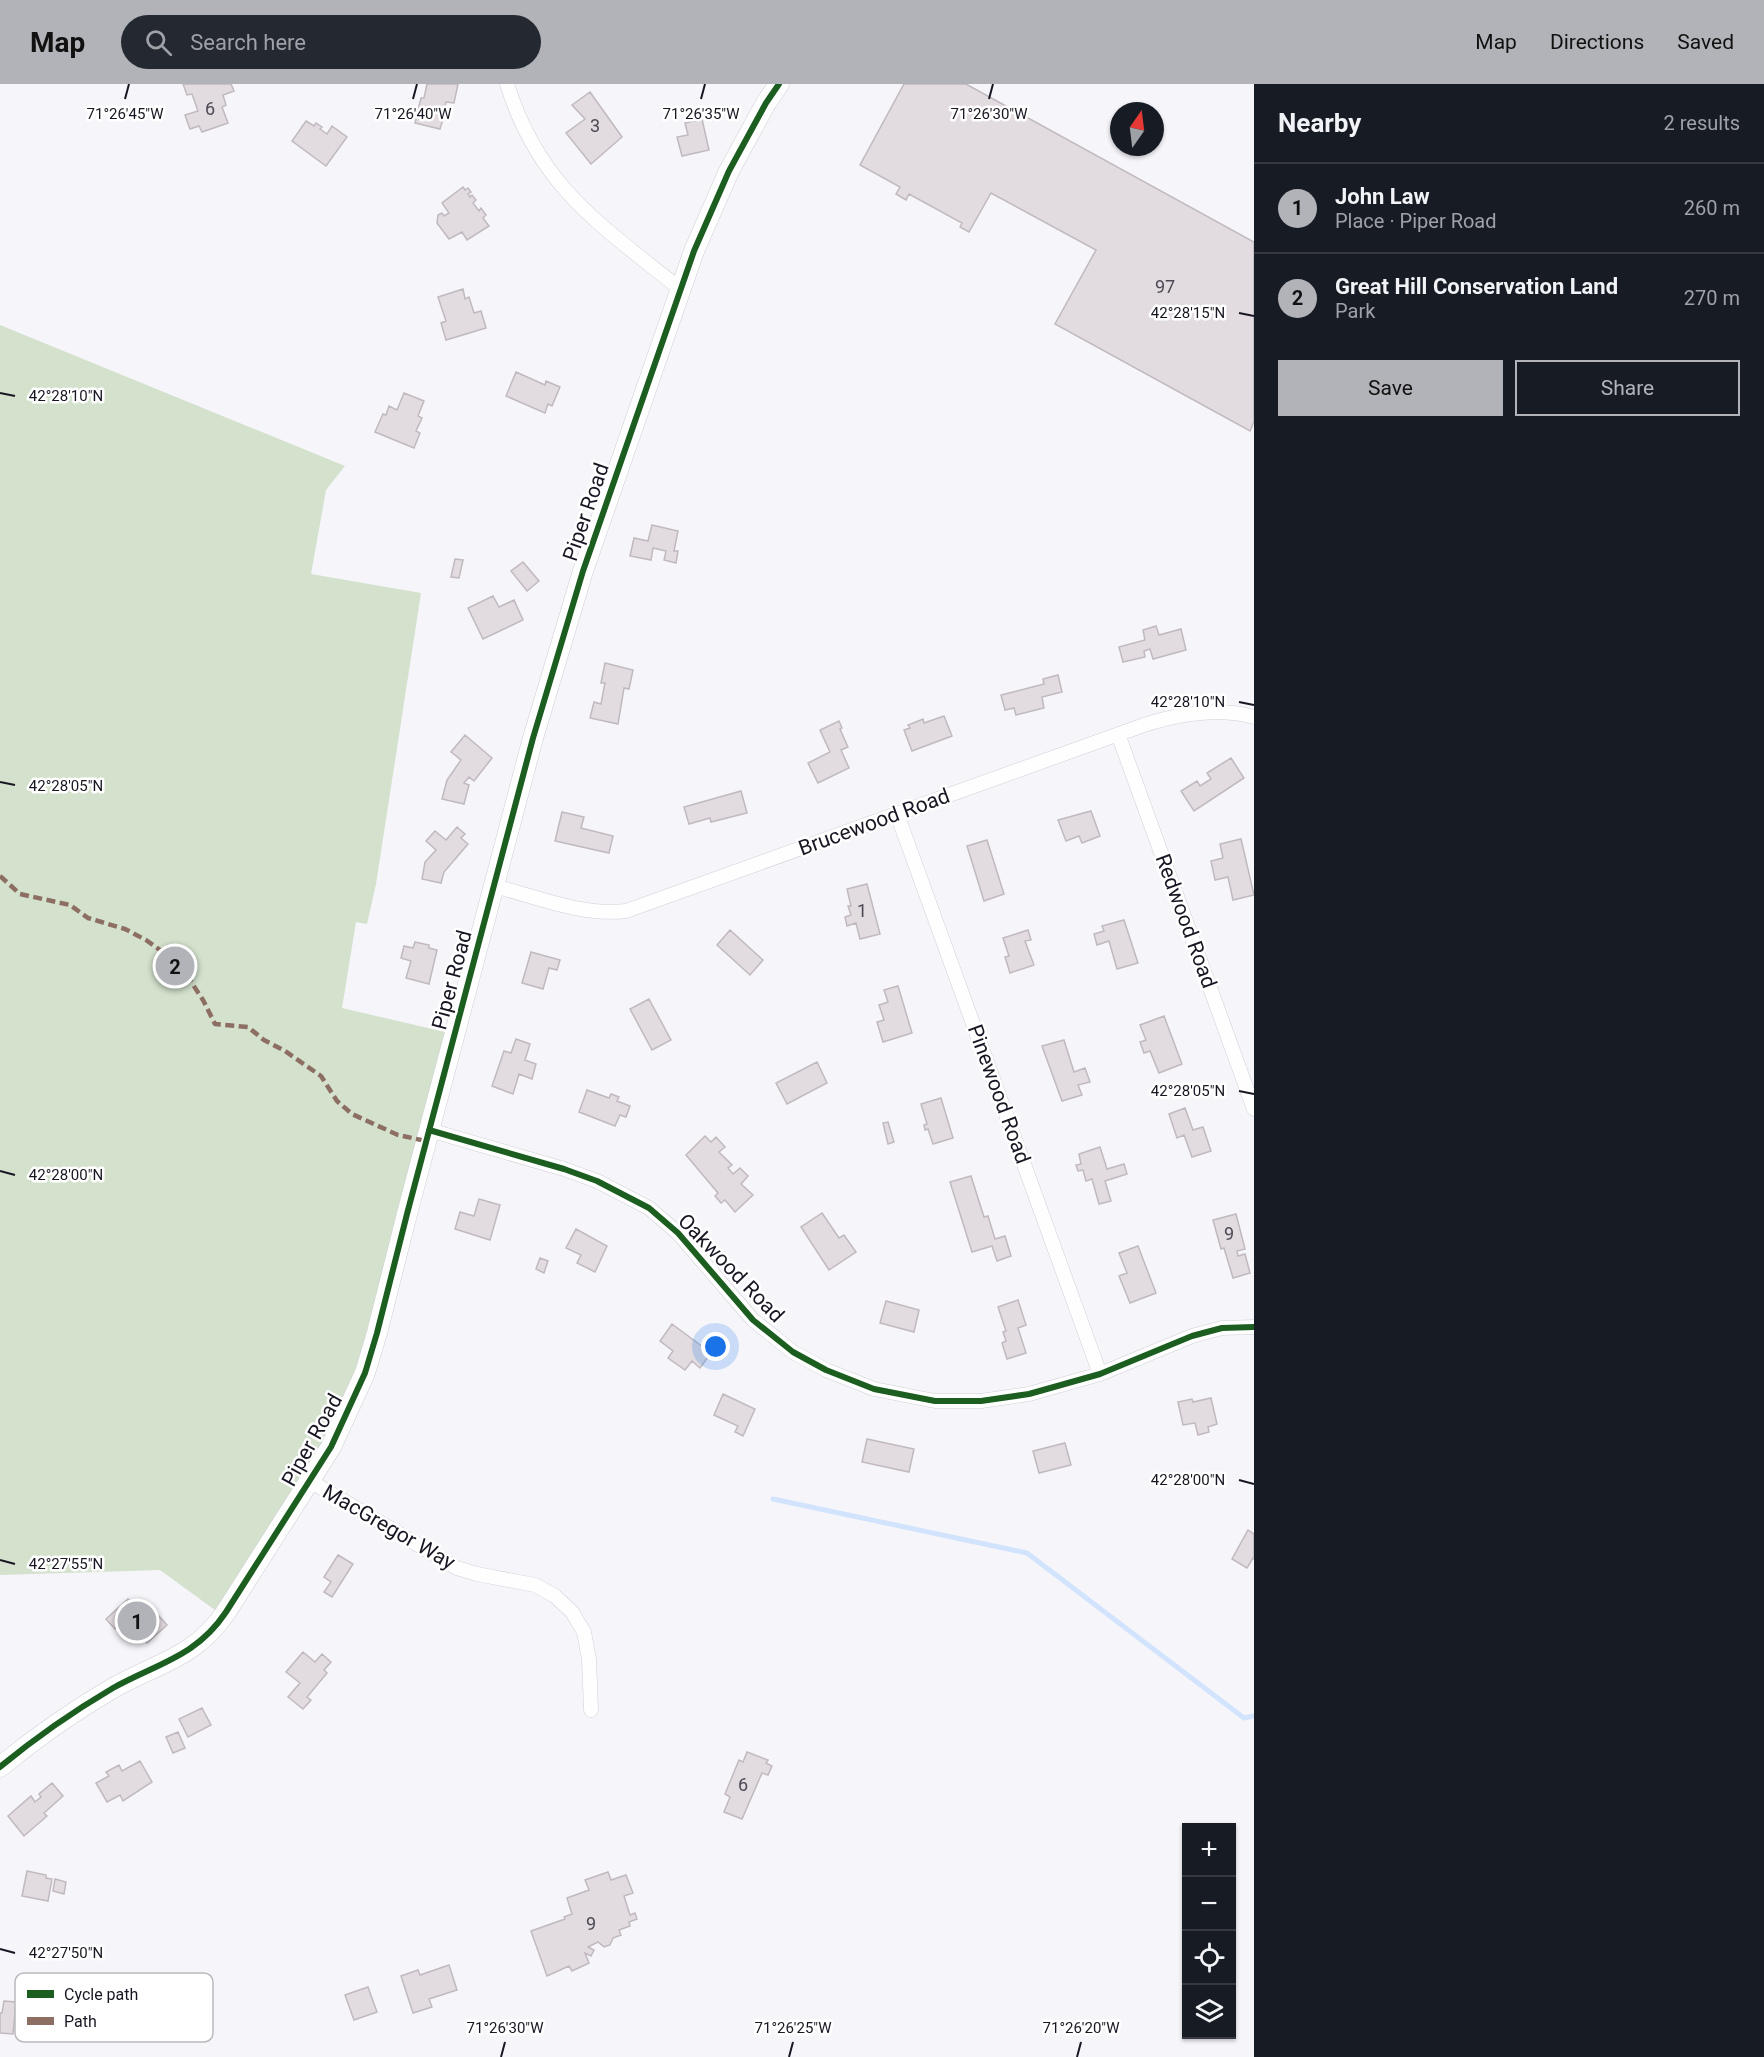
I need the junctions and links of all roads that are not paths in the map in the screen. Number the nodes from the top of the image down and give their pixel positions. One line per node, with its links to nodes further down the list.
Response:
1 (507, 84): 3 (street)
2 (779, 84): 3 (street, Piper Road)
3 (680, 289): 7 (street, Piper Road)
4 (1254, 717): 5 (street, Brucewood Road)
5 (1118, 734): 6 (street, Brucewood Road); 8 (street, Redwood Road)
6 (897, 814): 7 (street, Brucewood Road); 11 (street, Pinewood Road)
7 (494, 886): 9 (street, Piper Road)
8 (1254, 1109)
9 (429, 1130): 11 (street, Oakwood Road); 12 (street, Piper Road)
10 (1254, 1327): 11 (street, Oakwood Road)
11 (1100, 1374)
12 (310, 1481): 13 (street, MacGregor Way); 14 (street, Piper Road)
13 (591, 1710)
14 (0, 1767)

